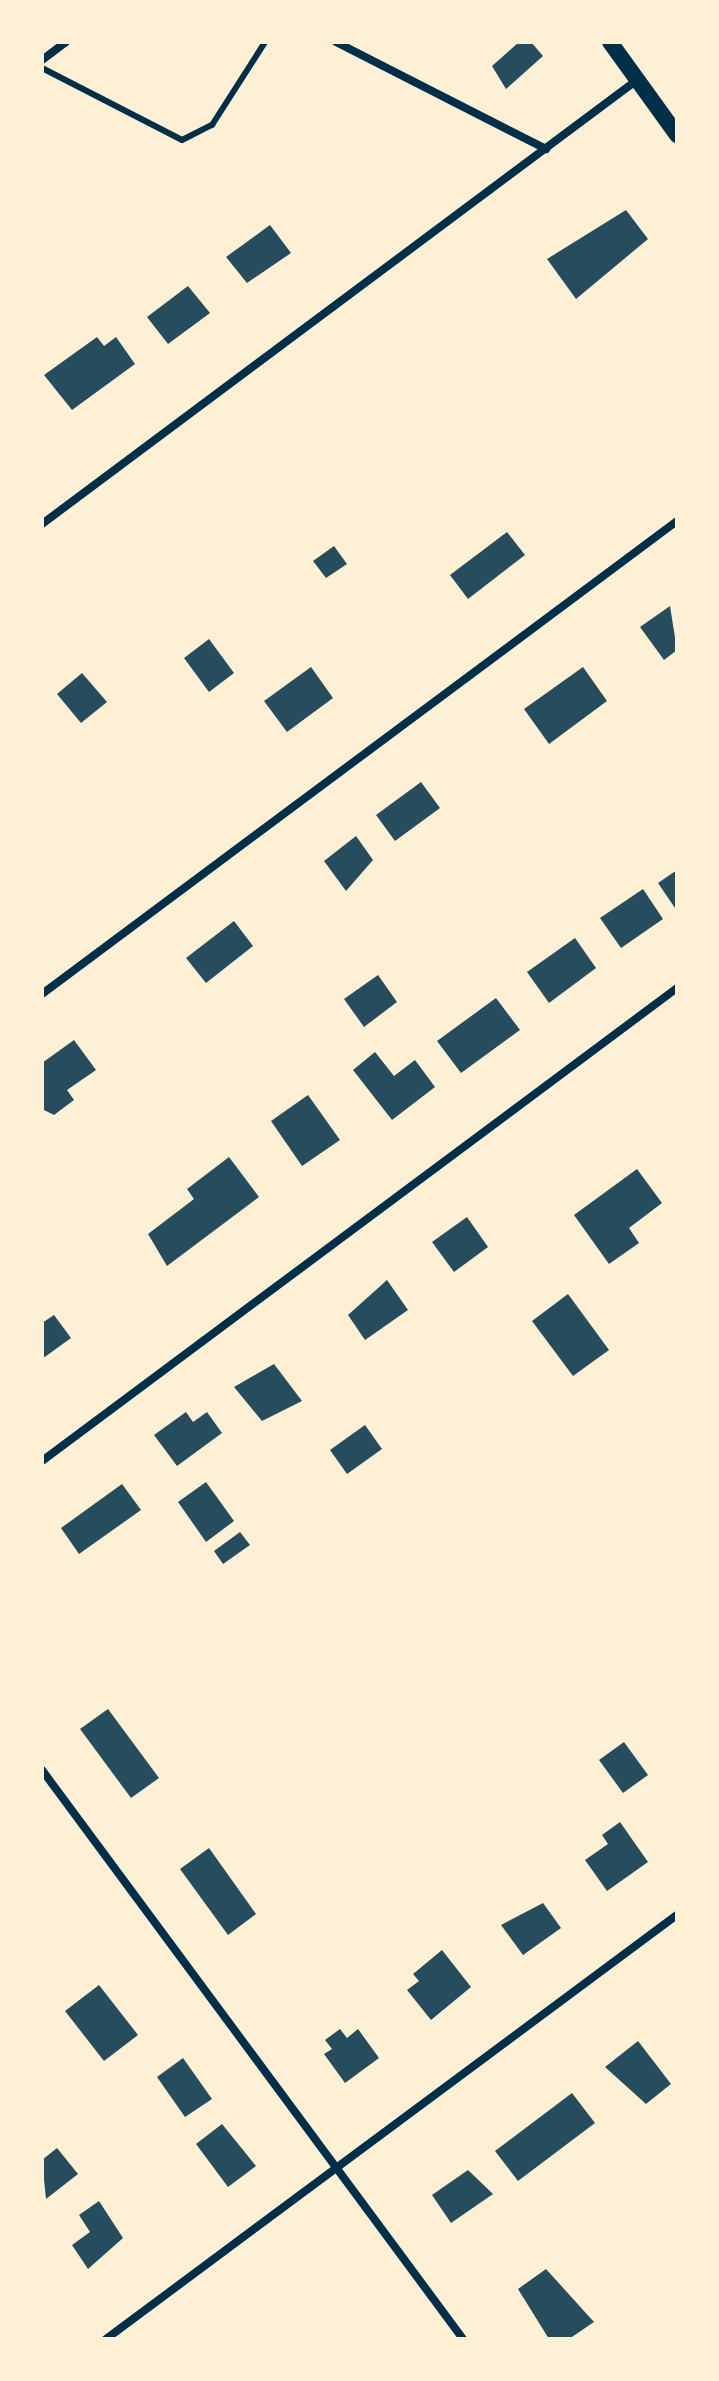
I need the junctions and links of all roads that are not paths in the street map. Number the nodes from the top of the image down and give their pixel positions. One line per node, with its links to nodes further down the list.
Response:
1 (66, 42): 5 (street)
2 (265, 42): 6 (lane)
3 (336, 42): 9 (street)
4 (610, 42): 7 (main road)
5 (42, 60)
6 (42, 68)
7 (638, 80): 8 (main road); 9 (street)
8 (677, 135)
9 (546, 149): 11 (street)
10 (677, 521): 13 (street)
11 (42, 524)
12 (677, 988): 14 (street)
13 (42, 994)
14 (42, 1461)
15 (42, 1770): 17 (street)
16 (677, 1915): 17 (street)
17 (338, 2168): 18 (street); 19 (street)
18 (106, 2339)
19 (463, 2339)

